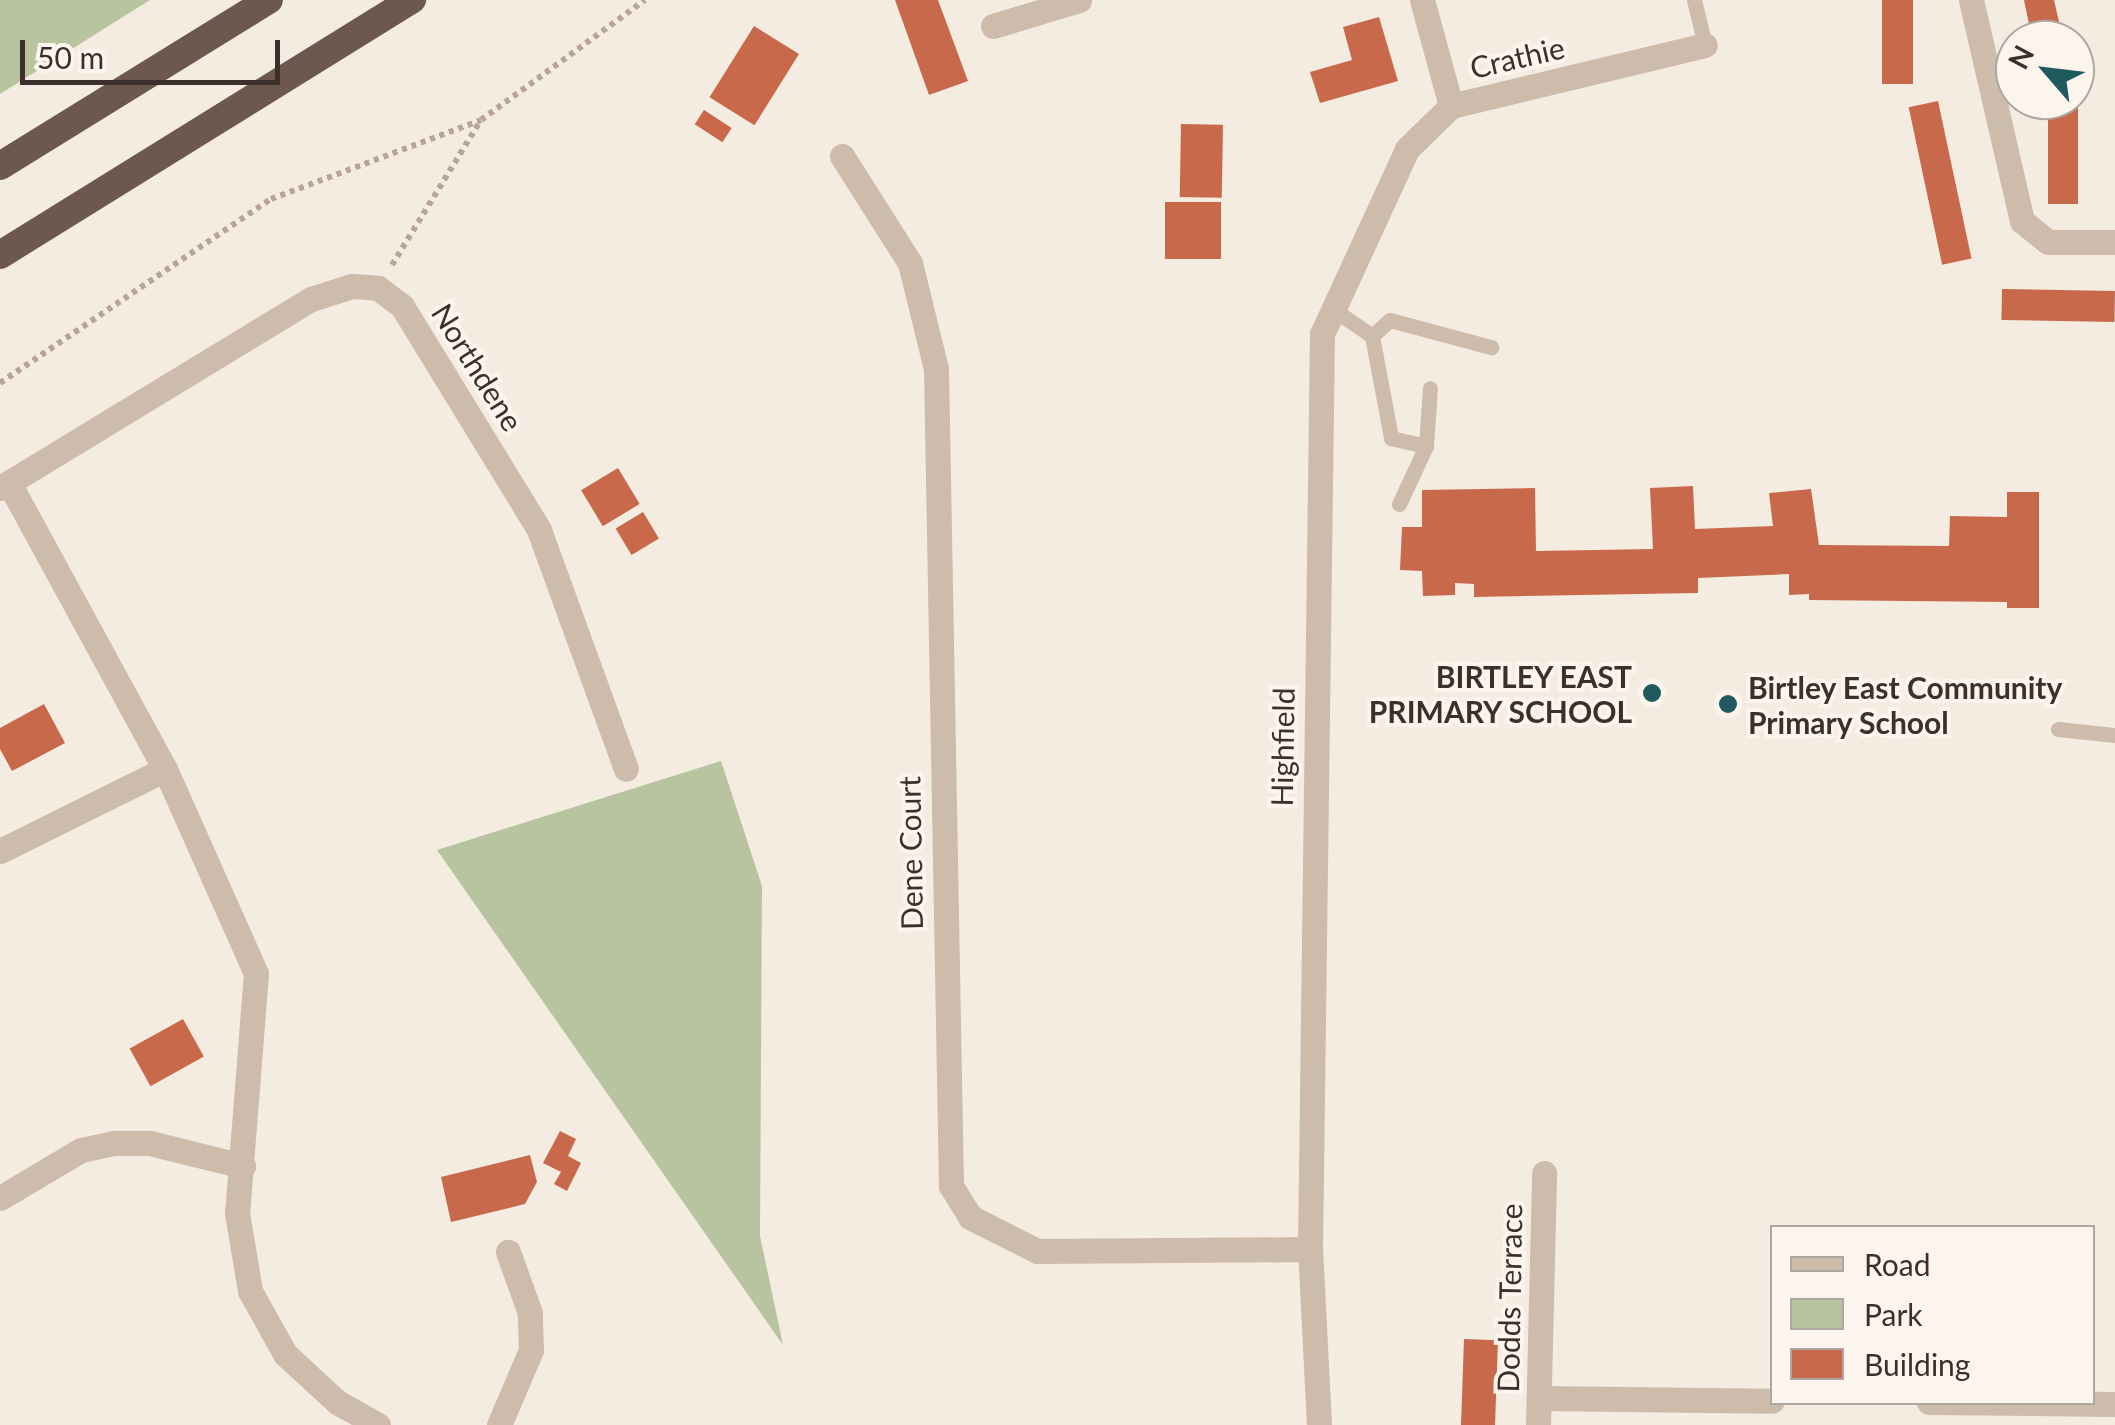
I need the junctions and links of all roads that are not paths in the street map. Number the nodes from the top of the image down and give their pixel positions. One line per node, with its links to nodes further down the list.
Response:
1 (269, 0): 11 (highway)
2 (412, 0): 13 (highway)
3 (1078, 0): 7 (street)
4 (1422, 0): 9 (street, Crathie)
5 (1694, 0): 8 (lane)
6 (1971, 0): 12 (street)
7 (993, 26)
8 (1705, 46): 9 (street, Crathie)
9 (1451, 106): 14 (street, Highfield)
10 (842, 156): 29 (street, Dene Court)
11 (0, 166)
12 (2115, 242)
13 (0, 254)
14 (1333, 309): 15 (lane); 29 (street, Highfield)
15 (1372, 336): 16 (lane); 18 (lane)
16 (1491, 347)
17 (1430, 388): 18 (lane)
18 (1426, 446): 20 (lane)
19 (4, 486): 23 (street); 24 (street, Northdene)
20 (1399, 504)
21 (2058, 729): 22 (lane)
22 (2115, 735)
23 (165, 769): 25 (street); 26 (street)
24 (626, 769)
25 (0, 851)
26 (244, 1166): 28 (street); 33 (street)
27 (1544, 1173): 31 (street, Dodds Terrace)
28 (0, 1198)
29 (1310, 1249): 35 (street, Highfield)
30 (508, 1252): 34 (street)
31 (1538, 1398): 32 (street); 36 (street, Dodds Terrace)
32 (1770, 1401)
33 (378, 1425)
34 (500, 1425)
35 (1319, 1425)
36 (1538, 1425)

